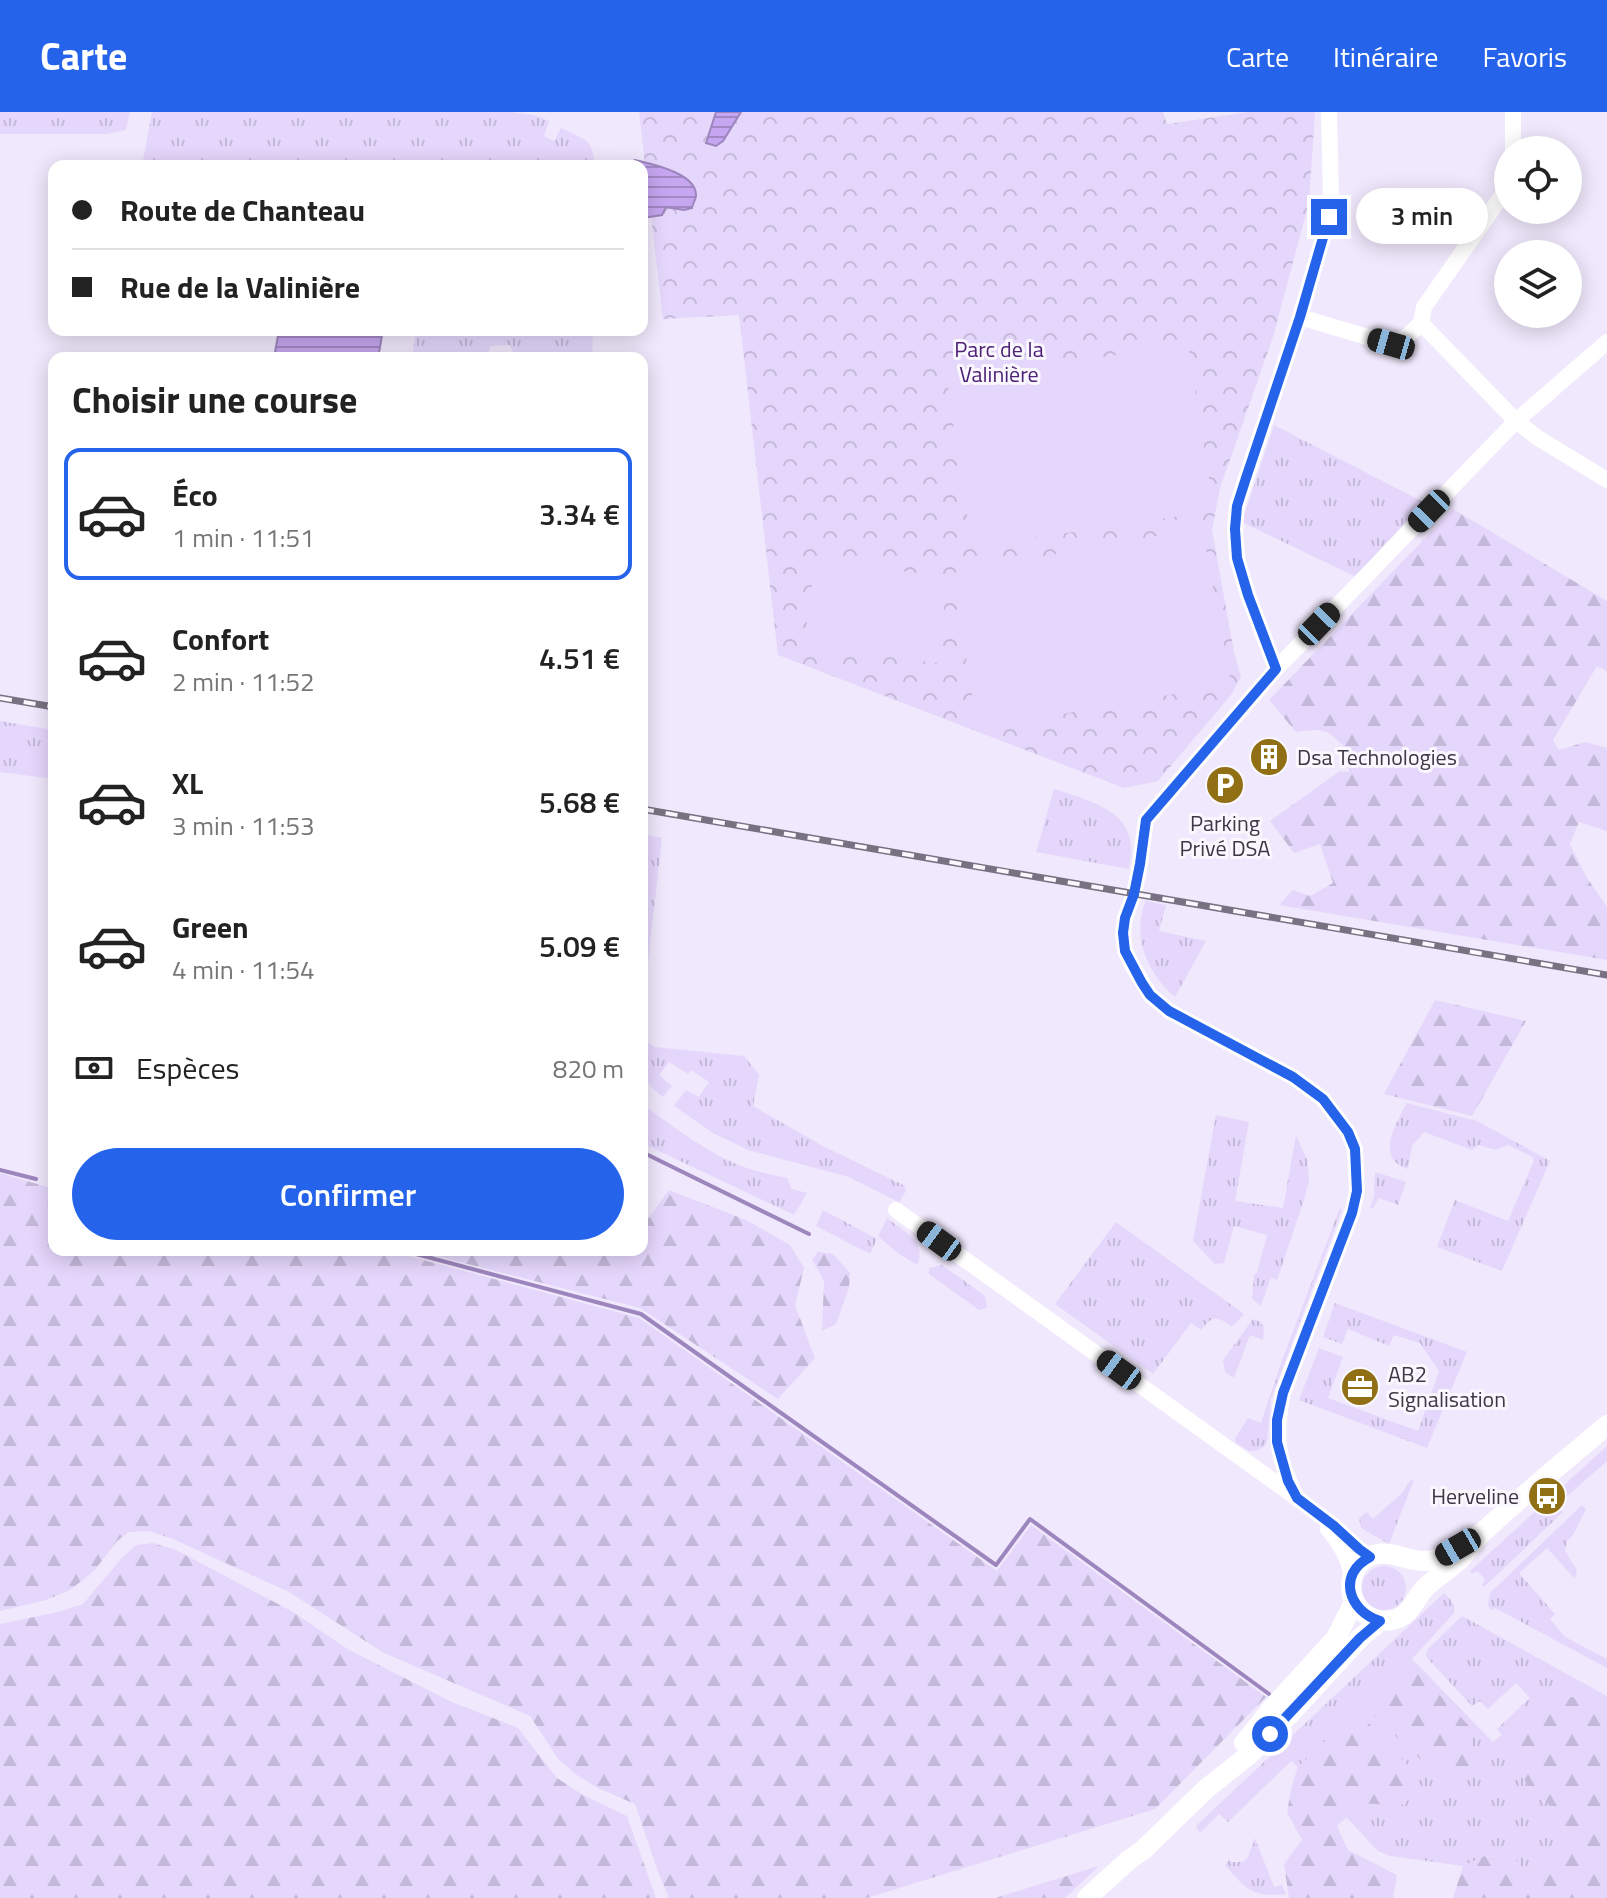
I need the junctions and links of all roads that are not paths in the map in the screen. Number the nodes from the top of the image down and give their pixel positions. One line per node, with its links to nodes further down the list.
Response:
1 (1329, 112): 5 (street)
2 (1513, 112): 3 (street)
3 (1513, 136)
4 (1494, 207): 6 (street)
5 (1300, 317): 6 (street); 10 (street)
6 (1421, 323): 8 (street)
7 (1607, 342): 8 (street)
8 (1516, 421): 9 (street); 10 (street)
9 (1607, 480)
10 (1276, 669): 13 (street)
11 (896, 1210): 13 (street)
12 (1607, 1425): 15 (main road)
13 (1297, 1498): 14 (street)
14 (1311, 1509): 16 (street); 18 (street)
15 (1480, 1534): 17 (main road); 19 (main road)
16 (1370, 1557): 17 (main road); 18 (main road)
17 (1404, 1559): 19 (main road)
18 (1352, 1579): 20 (main road)
19 (1415, 1601): 21 (main road)
20 (1354, 1602): 21 (main road); 22 (main road)
21 (1380, 1621): 22 (main road)
22 (1206, 1789): 23 (main road)
23 (1087, 1898)

